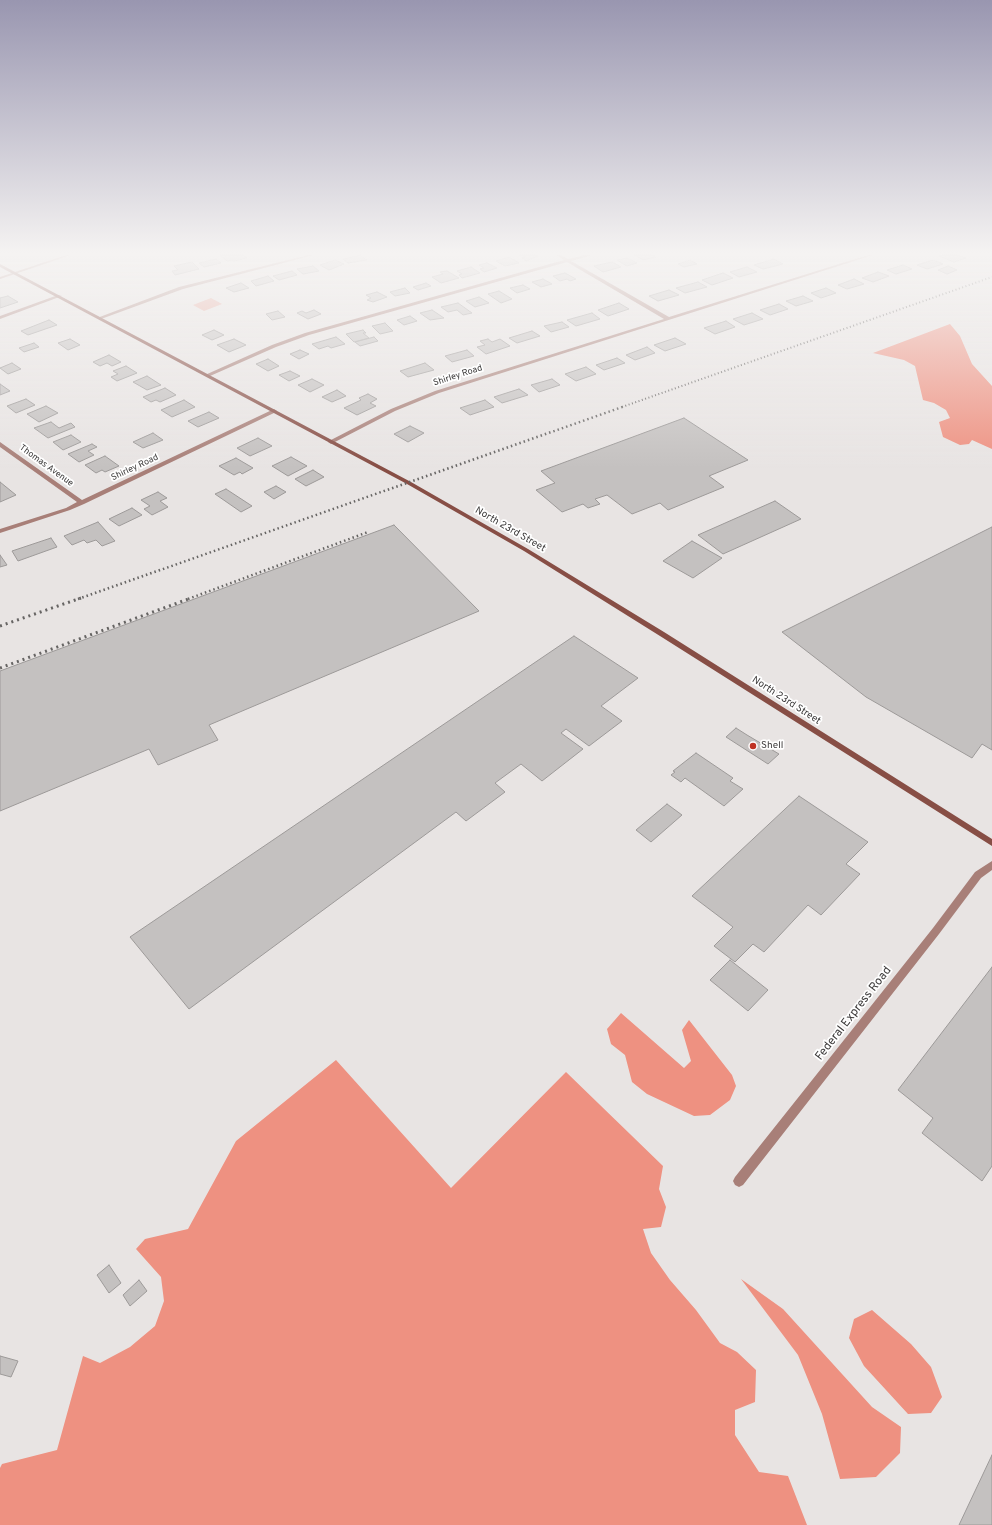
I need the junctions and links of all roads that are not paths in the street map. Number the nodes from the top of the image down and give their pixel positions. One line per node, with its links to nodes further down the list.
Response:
1 (115, 326): 4 (main road, North 23rd Street)
2 (334, 326): 4 (street)
3 (645, 326): 6 (street, Shirley Road)
4 (208, 375): 5 (main road, North 23rd Street)
5 (274, 411): 6 (main road, North 23rd Street); 8 (street, Shirley Road)
6 (331, 442): 10 (main road, North 23rd Street)
7 (0, 444): 8 (street, Thomas Avenue)
8 (82, 503): 9 (street, Shirley Road)
9 (0, 531)
10 (992, 843)
11 (992, 865): 12 (street, Federal Express Road)
12 (739, 1181)

